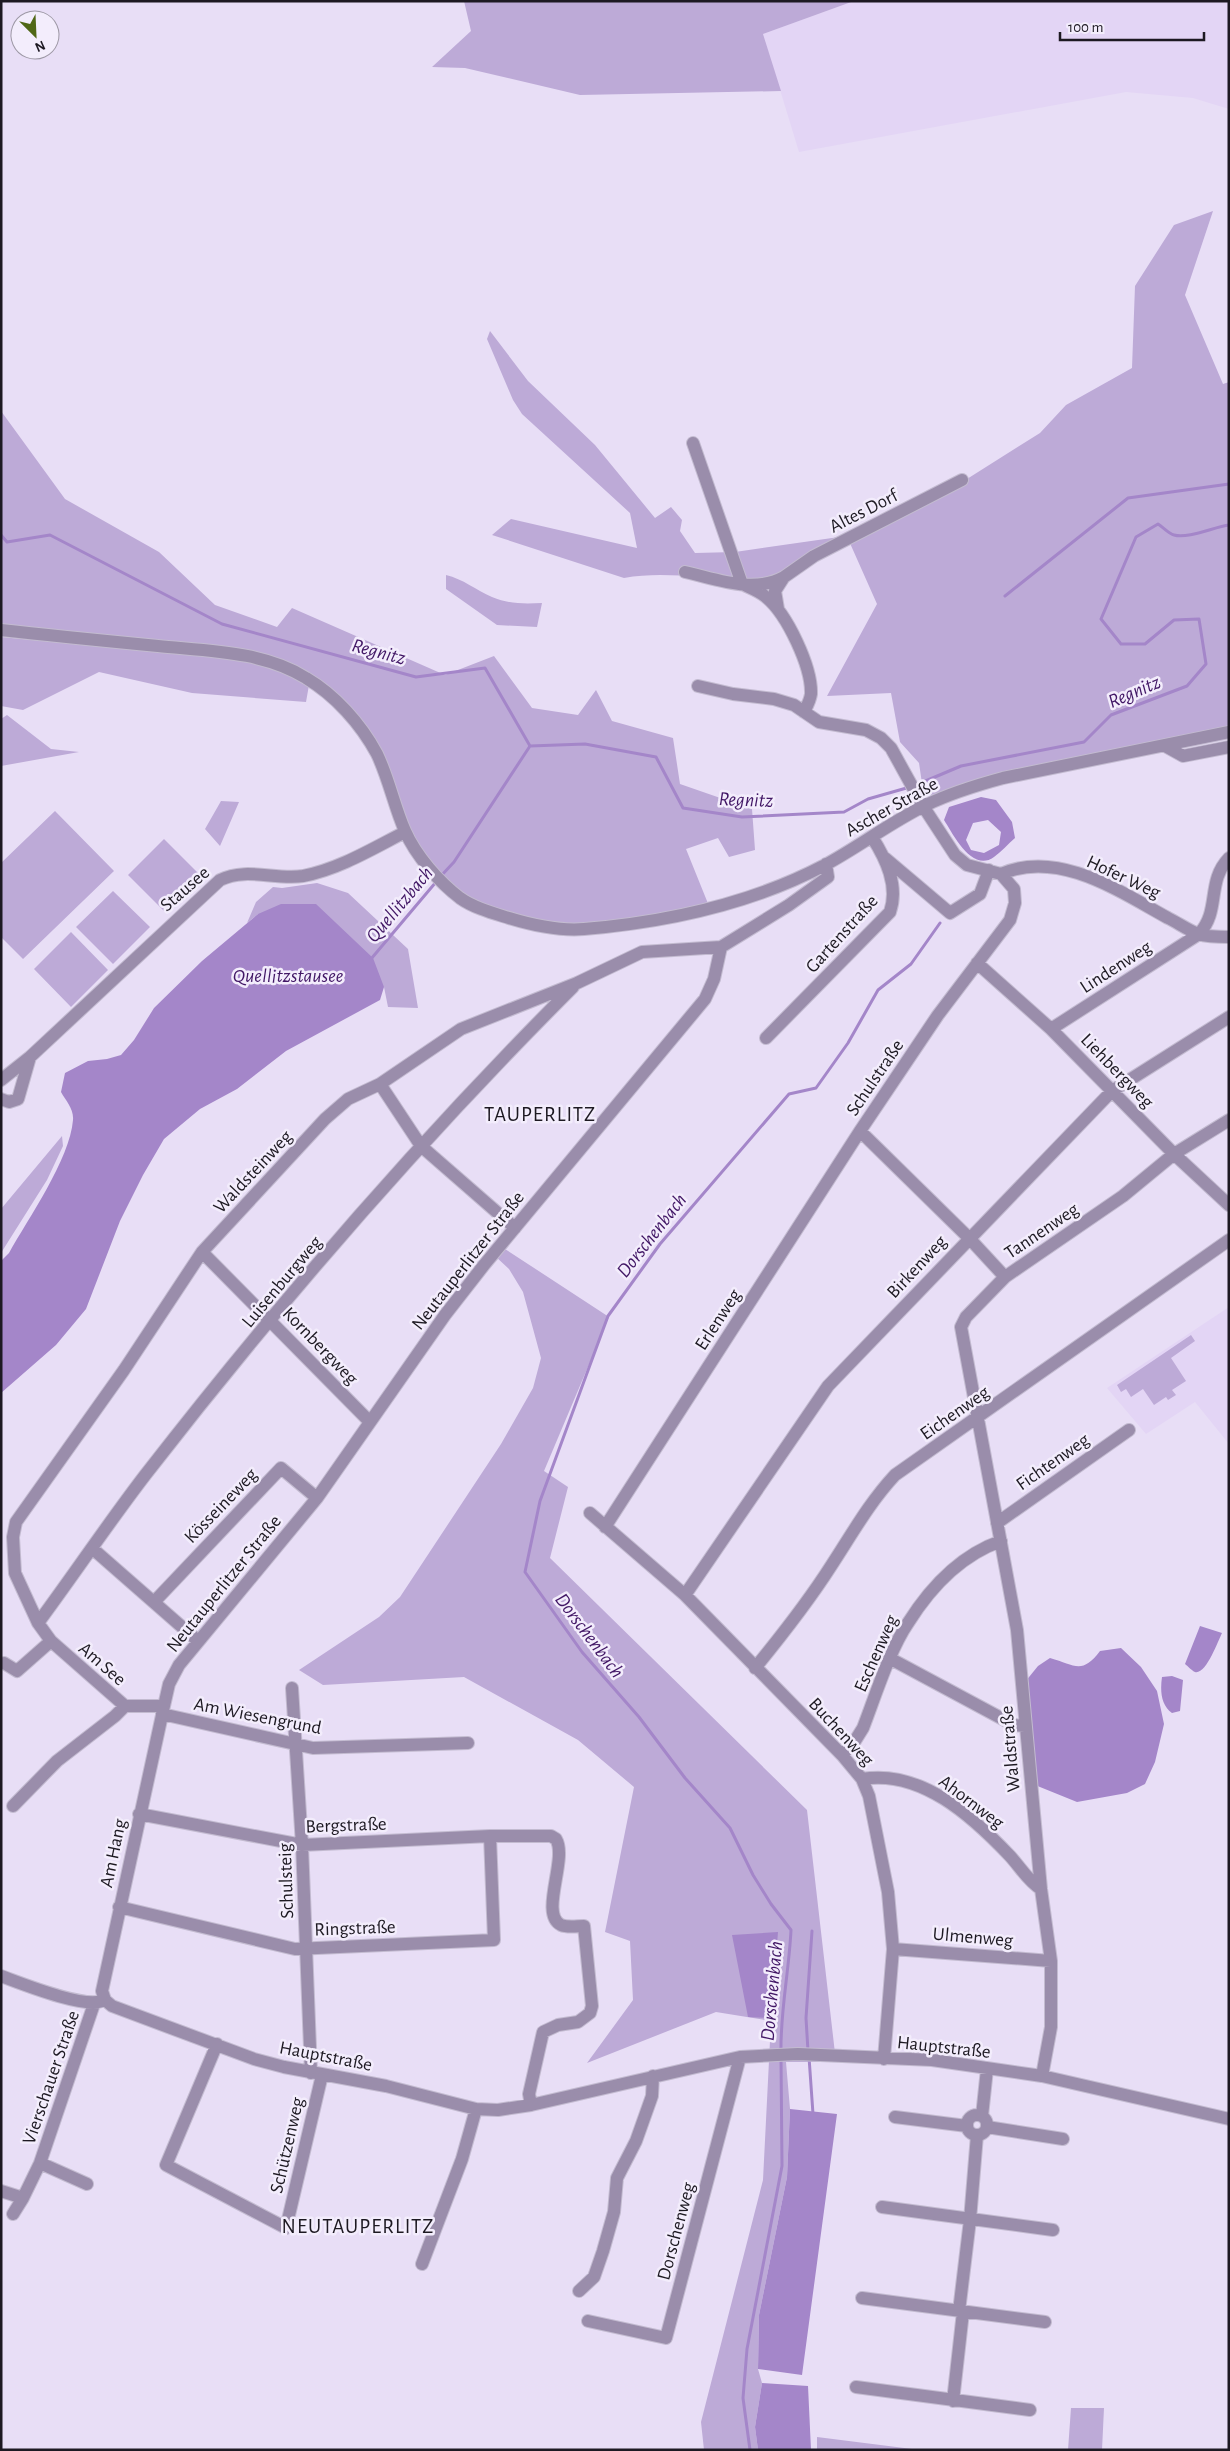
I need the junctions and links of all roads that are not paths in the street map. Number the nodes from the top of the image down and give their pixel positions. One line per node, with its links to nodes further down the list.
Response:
1 (693, 443): 5 (street)
2 (962, 480): 4 (street, Altes Dorf)
3 (685, 572): 5 (street, Altes Dorf)
4 (784, 577): 5 (street, Altes Dorf); 6 (street, Altes Dorf)
5 (742, 584): 6 (street, Altes Dorf)
6 (779, 611): 9 (street, Altes Dorf)
7 (1, 630): 14 (street, Ascher Straße)
8 (698, 686): 9 (street)
9 (804, 712): 13 (street)
10 (1229, 732): 11 (street, Ascher Straße)
11 (1165, 746): 12 (street); 13 (street, Ascher Straße)
12 (1229, 747)
13 (923, 806): 15 (street, Ascher Straße); 19 (street)
14 (405, 832): 18 (street, Ascher Straße); 28 (street, Stausee)
15 (872, 837): 16 (street, Gartenstraße); 18 (street, Ascher Straße)
16 (885, 858): 19 (street); 27 (street, Gartenstraße)
17 (1229, 858): 20 (street)
18 (826, 864): 22 (street)
19 (995, 872): 20 (street, Hofer Weg); 23 (street, Schulstraße)
20 (1199, 934): 21 (street, Hofer Weg); 26 (street, Lindenweg)
21 (1229, 937)
22 (721, 947): 24 (street, Waldsteinweg); 38 (street, Neutauperlitzer Straße)
23 (978, 963): 26 (street, Liehbergweg); 34 (street, Schulstraße)
24 (577, 983): 30 (street, Waldsteinweg); 35 (street, Luisenburgweg)
25 (1229, 1017): 31 (street, Birkenweg)
26 (1051, 1029): 31 (street, Liehbergweg)
27 (766, 1038)
28 (30, 1057): 29 (street, Stausee); 32 (street)
29 (1, 1080)
30 (380, 1084): 35 (street); 41 (street, Waldsteinweg)
31 (1112, 1091): 36 (street, Liehbergweg); 39 (street, Birkenweg)
32 (1, 1099)
33 (1229, 1120): 36 (street, Tannenweg)
34 (860, 1131): 39 (street, Schulstraße); 50 (street, Erlenweg)
35 (421, 1146): 38 (street); 43 (street, Luisenburgweg)
36 (1174, 1154): 37 (street, Liehbergweg); 42 (street, Tannenweg)
37 (1229, 1205)
38 (514, 1228): 45 (street, Neutauperlitzer Straße)
39 (969, 1238): 42 (street, Schulstraße); 53 (street, Birkenweg)
40 (1229, 1240): 44 (street, Eichenweg)
41 (202, 1252): 43 (street, Kornbergweg); 55 (street, Waldsteinweg)
42 (1005, 1277): 44 (street, Tannenweg)
43 (272, 1320): 45 (street, Kornbergweg); 52 (street, Luisenburgweg)
44 (976, 1420): 49 (street, Waldstraße); 60 (street, Eichenweg)
45 (370, 1422): 47 (street, Neutauperlitzer Straße)
46 (1129, 1430): 49 (street, Fichtenweg)
47 (317, 1498): 54 (street, Kösseineweg); 57 (street, Neutauperlitzer Straße)
48 (590, 1513): 50 (street, Buchenweg)
49 (997, 1523): 51 (street, Waldstraße)
50 (605, 1527): 53 (street, Buchenweg)
51 (1000, 1541): 58 (street, Eschenweg); 64 (street, Waldstraße)
52 (93, 1549): 54 (street); 55 (street, Luisenburgweg)
53 (685, 1595): 60 (street, Buchenweg)
54 (154, 1602): 57 (street)
55 (38, 1623): 56 (street, Am See)
56 (51, 1641): 59 (street, Am See); 62 (street, Am See)
57 (198, 1641): 63 (street, Neutauperlitzer Straße)
58 (891, 1659): 64 (street); 67 (street, Eschenweg)
59 (4, 1663)
60 (755, 1668): 67 (street, Buchenweg)
61 (292, 1688): 66 (street, Schulsteig)
62 (125, 1706): 63 (street, Am See); 69 (street)
63 (163, 1710): 66 (street, Am Wiesengrund); 70 (street, Am Hang)
64 (1025, 1726): 73 (street, Waldstraße)
65 (468, 1743): 66 (street, Am Wiesengrund)
66 (297, 1745): 72 (street, Schulsteig)
67 (842, 1755): 68 (street, Buchenweg)
68 (862, 1779): 73 (street, Ahornweg); 76 (street, Buchenweg)
69 (13, 1806)
70 (139, 1814): 72 (street, Bergstraße); 74 (street, Am Hang)
71 (490, 1836): 72 (street, Bergstraße); 75 (street, Ringstraße); 87 (street, Bergstraße)
72 (302, 1846): 75 (street, Schulsteig)
73 (1041, 1889): 77 (street, Waldstraße)
74 (119, 1907): 75 (street, Ringstraße); 79 (street, Am Hang)
75 (306, 1948): 84 (street, Schulsteig)
76 (892, 1949): 77 (street, Ulmenweg); 82 (street, Buchenweg)
77 (1051, 1961): 86 (street, Waldstraße)
78 (1, 1976): 79 (street, Hauptstraße)
79 (100, 2002): 80 (street, Hauptstraße); 95 (street, Vierschauer Straße)
80 (218, 2044): 84 (street, Hauptstraße); 84 (street, Schützenweg)
81 (740, 2057): 82 (street, Hauptstraße); 85 (street, Hauptstraße); 107 (street, Dorschenweg)
82 (884, 2059): 83 (street, Hauptstraße)
83 (984, 2069): 86 (street, Hauptstraße); 90 (street)
84 (316, 2074): 88 (street, Hauptstraße)
85 (653, 2076): 87 (street, Hauptstraße); 104 (street)
86 (1042, 2076): 91 (street, Hauptstraße)
87 (531, 2105): 88 (street, Hauptstraße)
88 (476, 2109): 103 (street)
89 (895, 2117): 92 (street)
90 (982, 2119): 92 (street); 93 (street); 94 (street)
91 (1229, 2119)
92 (967, 2126): 93 (street)
93 (977, 2135): 101 (street)
94 (1063, 2139)
95 (40, 2163): 96 (street, Vierschauer Straße); 98 (street, Vierschauer Straße)
96 (87, 2184)
97 (1, 2190): 98 (street)
98 (23, 2198): 100 (street, Vierschauer Straße)
99 (882, 2207): 101 (street)
100 (13, 2214)
101 (970, 2220): 102 (street); 106 (street)
102 (1053, 2230)
103 (422, 2264)
104 (579, 2291)
105 (862, 2298): 106 (street)
106 (961, 2312): 108 (street); 110 (street)
107 (588, 2320)
108 (1045, 2322)
109 (856, 2387): 110 (street)
110 (953, 2401): 111 (street)
111 (1030, 2410)

